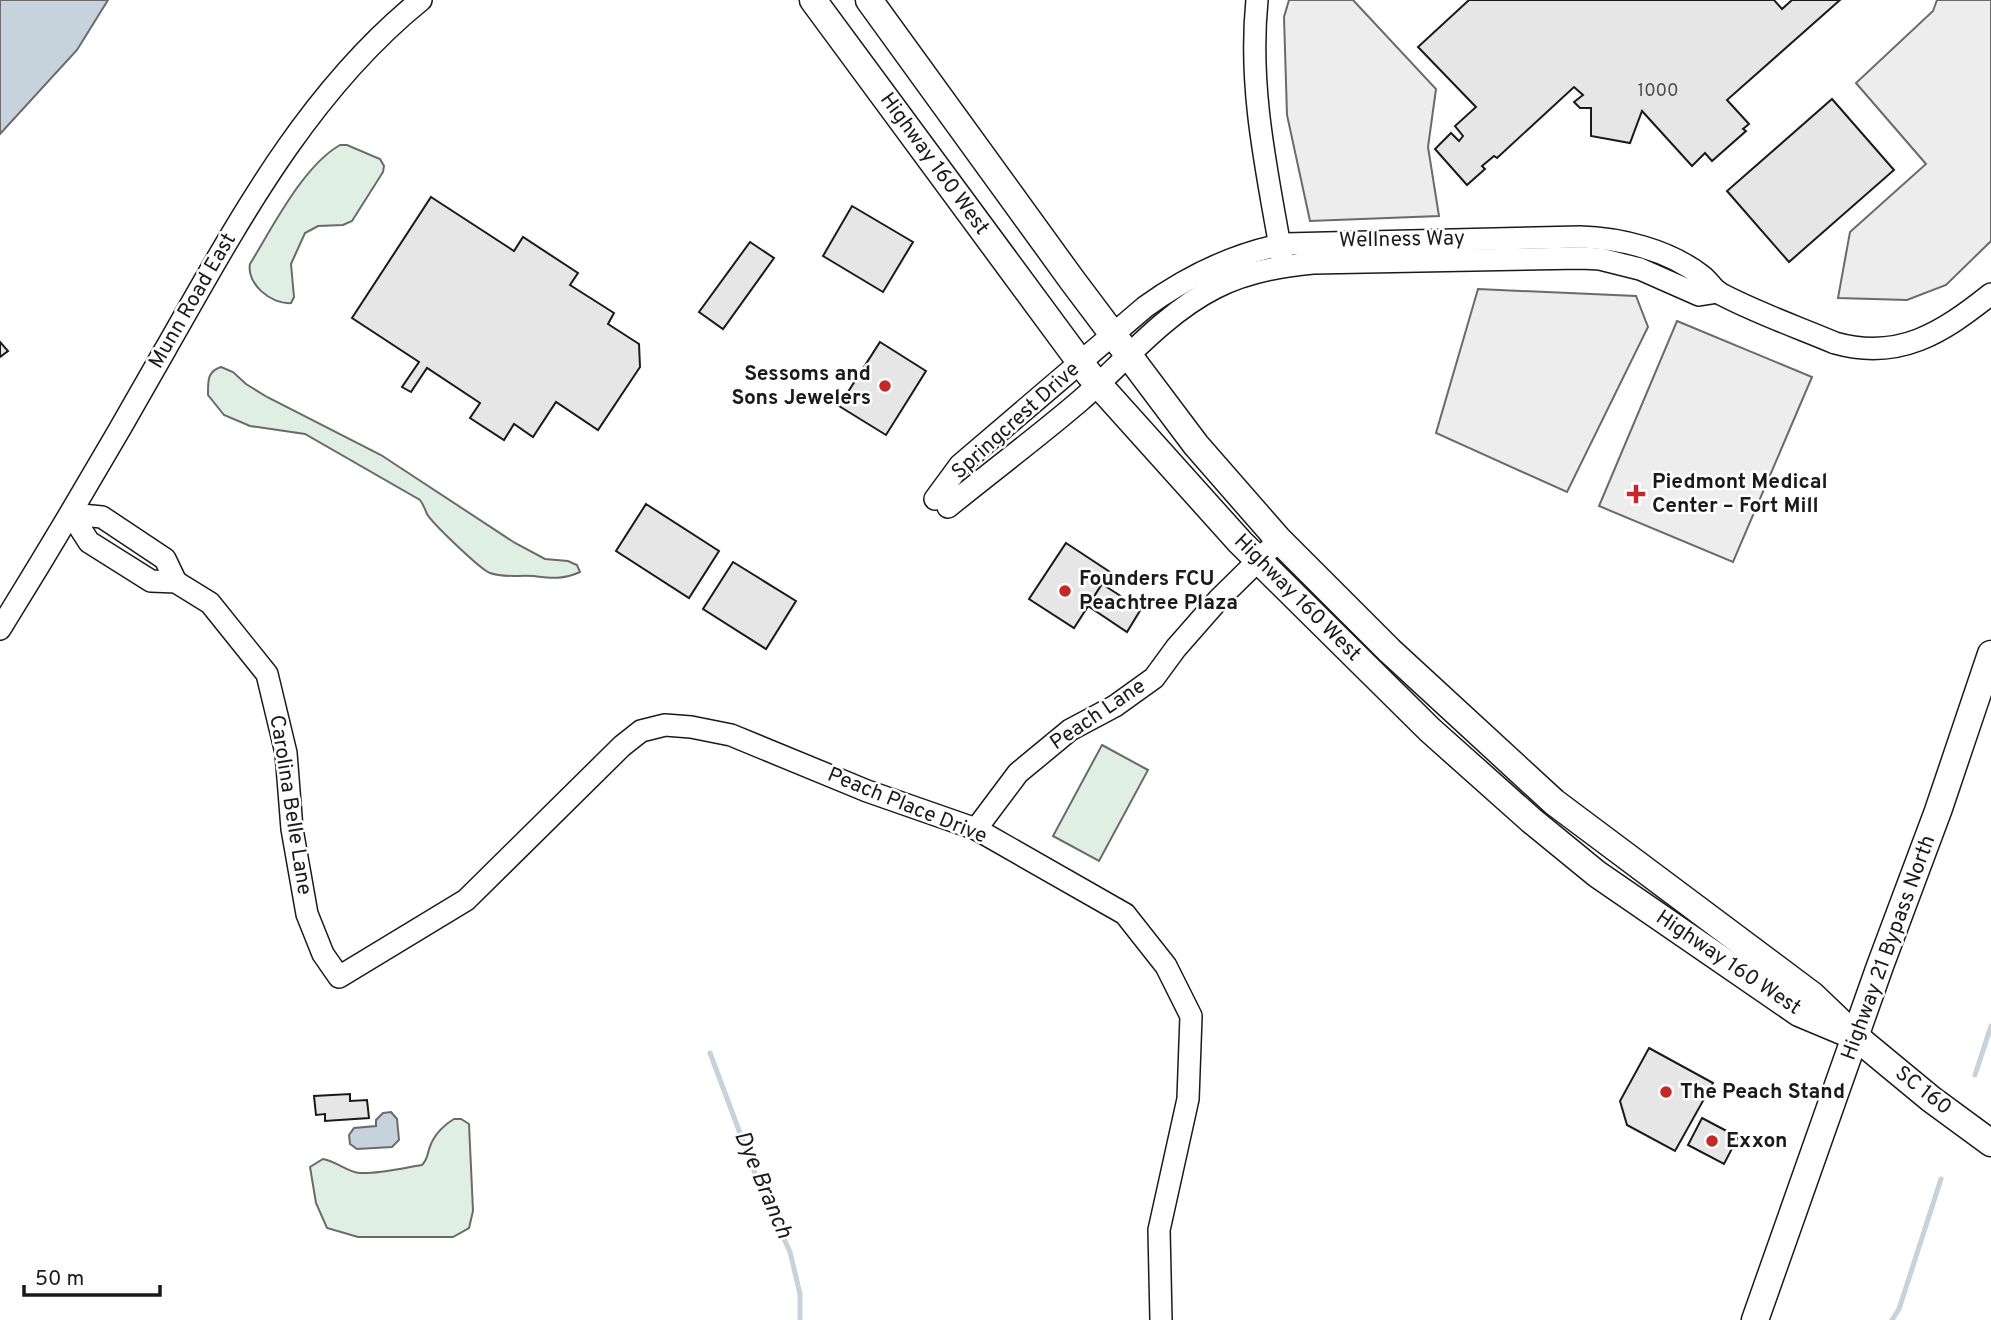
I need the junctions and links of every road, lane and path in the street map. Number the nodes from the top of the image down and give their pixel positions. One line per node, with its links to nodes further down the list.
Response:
1 (421, 0): 11 (street, Munn Road East)
2 (813, 0): 9 (main road, Highway 160 West / SC 160)
3 (869, 0): 9 (main road, Highway 160 West / SC 160)
4 (1257, 0): 5 (street)
5 (1280, 245): 6 (street, Wellness Way); 7 (street); 9 (street, Wellness Way)
6 (1543, 247): 7 (street, Wellness Way); 8 (street, Wellness Way)
7 (1284, 266): 10 (street, Wellness Way)
8 (1991, 294)
9 (1098, 348): 10 (main road, Highway 160 West / SC 160); 10 (main road, Highway 160 West / SC 160); 10 (street, Springcrest Drive)
10 (1114, 369): 12 (main road, Highway 160 West / SC 160); 13 (main road, Highway 160 West / SC 160)
11 (71, 514): 14 (street, Munn Road East); 17 (street, Carolina Belle Lane)
12 (1279, 540): 13 (street, Peach Lane); 18 (main road, Highway 160 West / SC 160)
13 (1258, 560): 16 (street, Peach Lane); 18 (main road, Highway 160 West / SC 160)
14 (0, 629)
15 (1991, 654): 18 (main road, Highway 21 Bypass North)
16 (976, 829): 17 (street, Peach Place Drive); 20 (street, Peach Place Drive)
17 (339, 977)
18 (1856, 1037): 19 (main road, SC 160 / SC 160); 21 (main road, Highway 21 Bypass North)
19 (1991, 1143)
20 (1161, 1320)
21 (1755, 1320)

